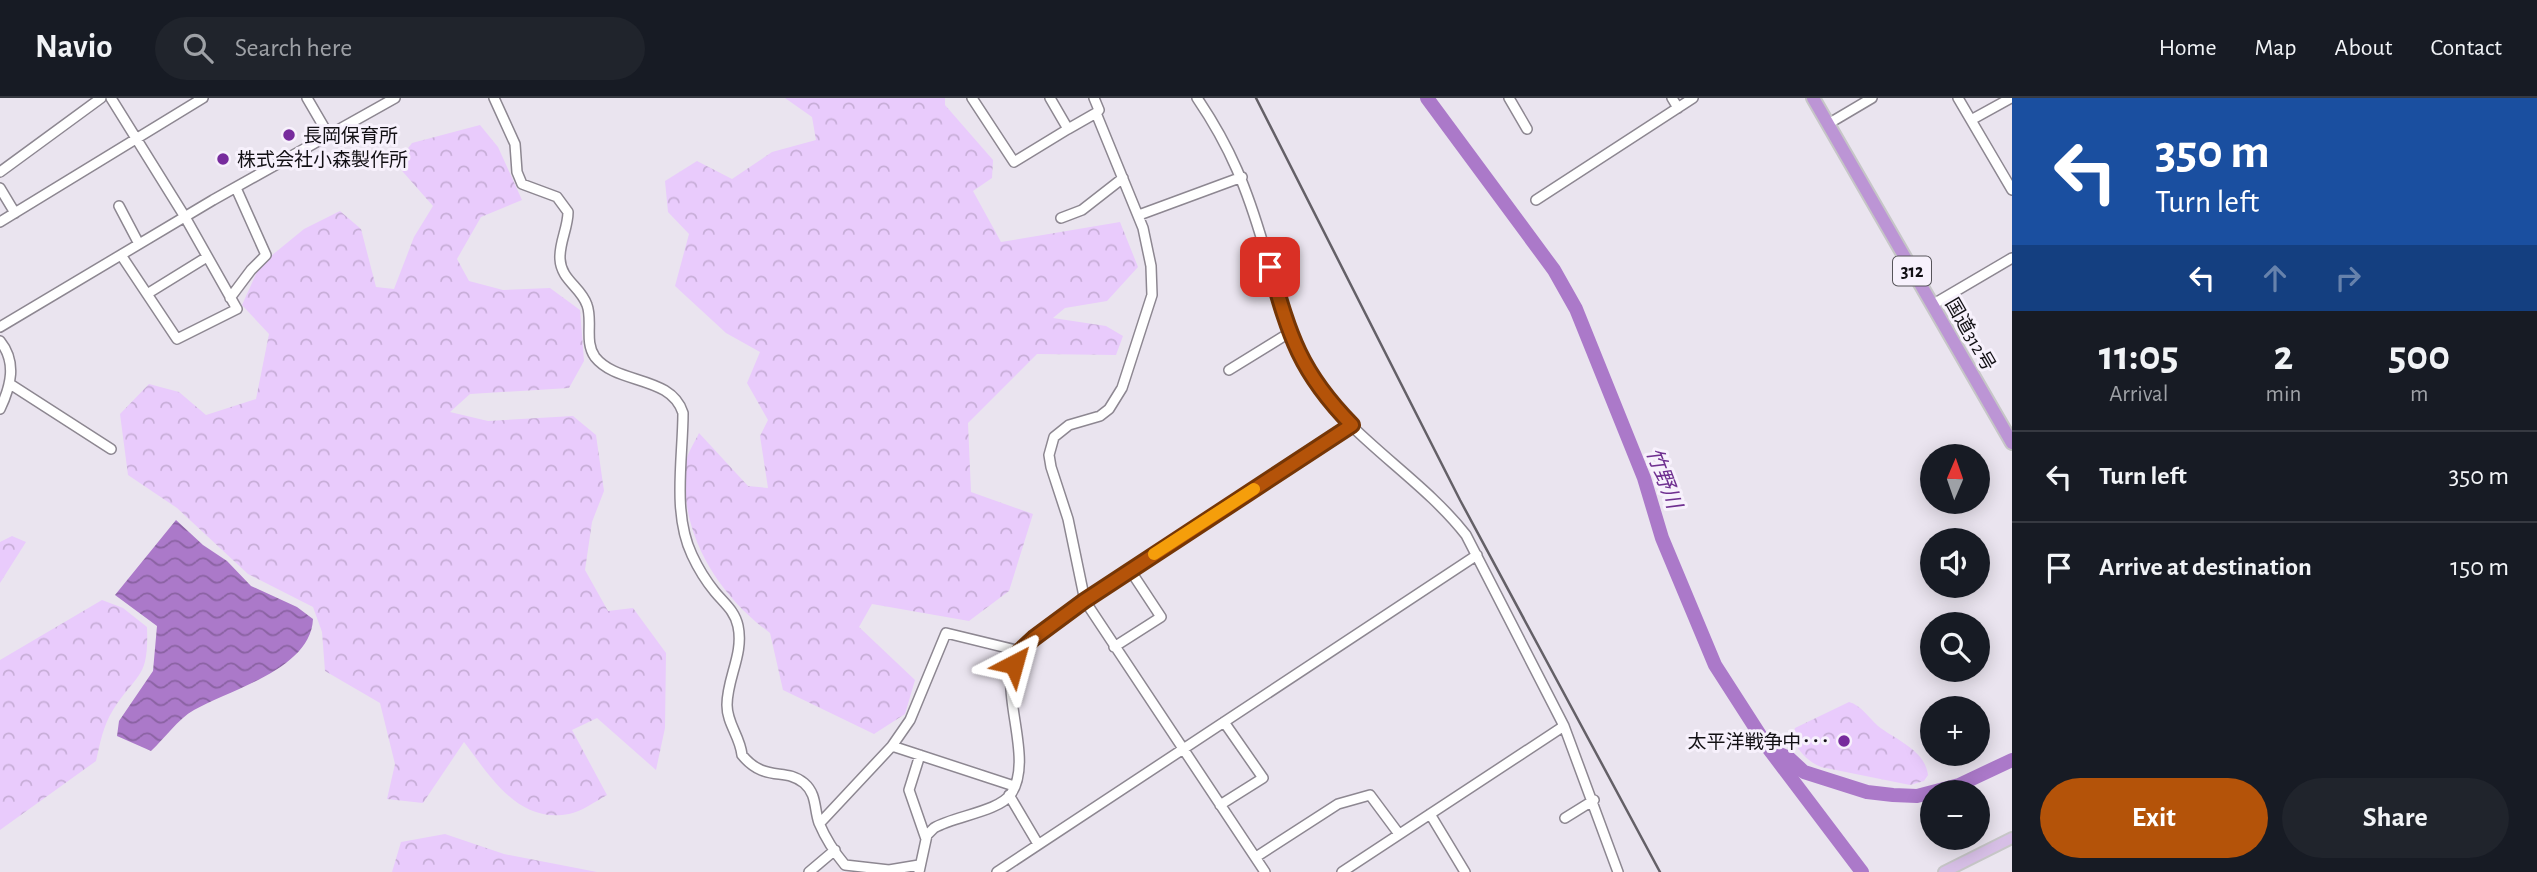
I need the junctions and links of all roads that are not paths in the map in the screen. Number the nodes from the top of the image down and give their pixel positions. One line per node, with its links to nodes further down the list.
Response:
1 (101, 98): 26 (street)
2 (111, 98): 25 (street)
3 (203, 98): 25 (street)
4 (307, 98): 24 (street)
5 (395, 98): 24 (street)
6 (494, 98): 71 (street)
7 (972, 98): 22 (street)
8 (1050, 98): 22 (street)
9 (1094, 98): 19 (street)
10 (1197, 98): 27 (street)
11 (1509, 98): 23 (street)
12 (1672, 98): 18 (street)
13 (1693, 98): 18 (street)
14 (1813, 98): 21 (highway, 国道312号 / 312)
15 (1872, 98): 21 (street)
16 (1958, 98): 20 (street)
17 (2011, 98): 20 (street)
18 (1678, 108): 32 (street)
19 (1096, 113): 22 (street); 28 (street)
20 (1971, 120): 31 (street)
21 (1828, 124): 45 (highway, 国道312号 / 312)
22 (1068, 129)
23 (1527, 129)
24 (328, 134): 30 (street)
25 (136, 139): 34 (street); 36 (street)
26 (0, 172)
27 (1242, 177): 35 (street); 47 (street)
28 (1124, 178): 35 (street); 37 (street)
29 (0, 188): 34 (street)
30 (236, 188): 36 (street); 44 (street)
31 (2012, 190)
32 (1536, 200)
33 (119, 206): 39 (street)
34 (15, 213): 38 (street)
35 (1139, 215): 58 (street)
36 (185, 217): 39 (street); 41 (street)
37 (1061, 218)
38 (0, 222)
39 (139, 244): 40 (street)
40 (121, 255): 43 (street); 46 (street)
41 (207, 257): 43 (street); 44 (street)
42 (2012, 258): 45 (street)
43 (147, 294): 44 (street)
44 (230, 298)
45 (1932, 305): 52 (highway, 国道312号 / 312)
46 (0, 327)
47 (1289, 332): 49 (street); 53 (street)
48 (0, 341): 50 (street)
49 (1229, 370)
50 (10, 384): 51 (street); 55 (street)
51 (0, 409)
52 (2007, 423): 54 (highway, 国道312号 / 312)
53 (1352, 425): 56 (street); 57 (street)
54 (2012, 443)
55 (111, 449)
56 (1477, 555): 61 (street); 62 (street)
57 (1130, 570): 58 (street); 59 (street)
58 (1084, 601): 59 (street); 60 (street)
59 (1114, 647): 64 (street)
60 (1020, 651): 63 (street); 66 (street)
61 (1224, 722): 64 (street); 68 (street)
62 (1564, 726): 67 (street); 69 (street)
63 (892, 746): 65 (street); 71 (street)
64 (1183, 748): 68 (street); 75 (street)
65 (920, 755): 66 (street); 74 (street)
66 (1012, 791): 74 (street); 75 (street)
67 (1594, 800): 70 (street); 84 (street)
68 (1220, 805): 77 (street)
69 (1430, 814): 72 (street); 83 (street)
70 (1565, 818)
71 (820, 823): 76 (street)
72 (1399, 834): 77 (street); 82 (street)
73 (2012, 838): 85 (main road)
74 (926, 839): 78 (street)
75 (1038, 844): 80 (street)
76 (835, 850): 78 (street); 79 (street)
77 (1256, 858): 81 (street)
78 (919, 869)
79 (809, 872)
80 (997, 872)
81 (1265, 872)
82 (1342, 872)
83 (1465, 872)
84 (1618, 872)
85 (1944, 872)

